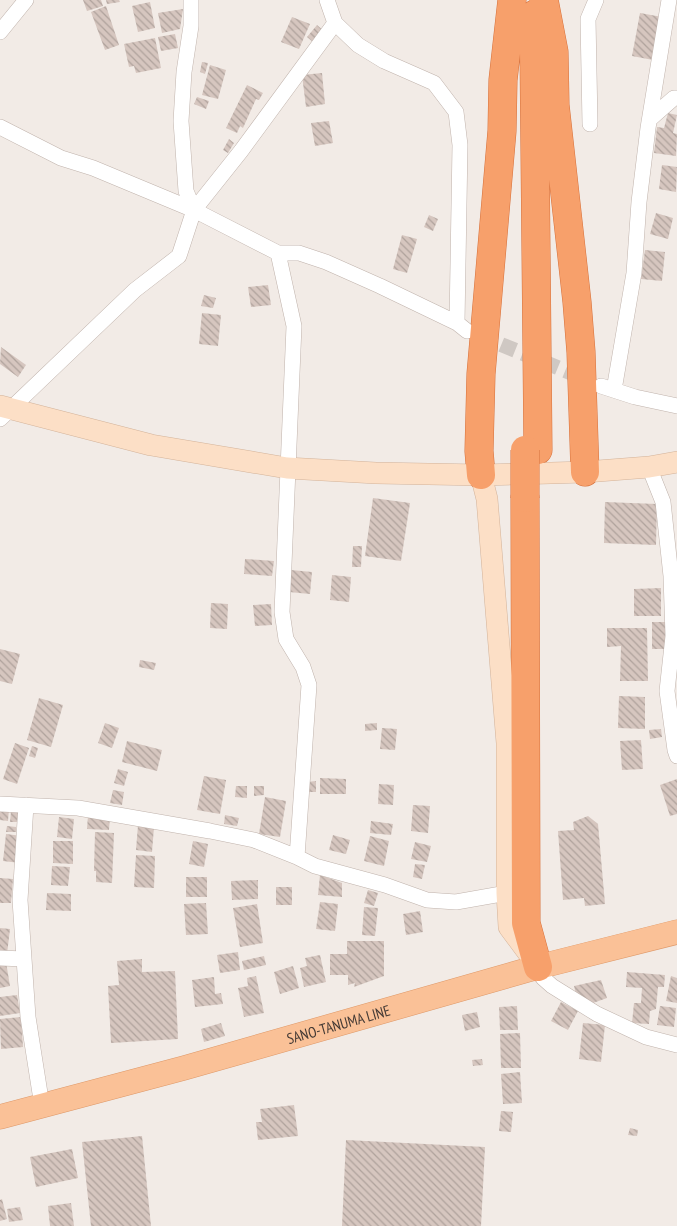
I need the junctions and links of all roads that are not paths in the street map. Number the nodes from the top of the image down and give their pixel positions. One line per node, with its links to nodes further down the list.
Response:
1 (26, 0): 11 (street)
2 (191, 0): 16 (street)
3 (327, 0): 10 (street)
4 (512, 0): 25 (highway)
5 (518, 0): 20 (highway)
6 (536, 0): 20 (highway)
7 (544, 0): 24 (highway)
8 (596, 0): 14 (street)
9 (669, 0): 13 (street)
10 (335, 23): 16 (street); 17 (street)
11 (0, 32)
12 (677, 98): 13 (street)
13 (650, 119): 18 (street)
14 (590, 124)
15 (0, 127): 16 (street)
16 (194, 210): 17 (street); 19 (street)
17 (278, 253): 23 (street)
18 (677, 406)
19 (4, 411): 23 (street)
20 (532, 450): 35 (highway)
21 (677, 462): 22 (street)
22 (648, 467): 24 (street); 26 (street)
23 (287, 468): 25 (street); 30 (street)
24 (585, 472): 25 (street)
25 (481, 475): 31 (street)
26 (675, 636): 27 (street)
27 (677, 756)
28 (0, 804): 29 (street)
29 (26, 805): 30 (street); 34 (street)
30 (297, 857): 31 (street)
31 (507, 893): 35 (street)
32 (677, 932): 35 (main road, SANO-TANUMA LINE)
33 (0, 958): 34 (street)
34 (24, 959): 37 (street)
35 (538, 967): 36 (street); 37 (main road, SANO-TANUMA LINE)
36 (677, 1045)
37 (42, 1106): 38 (main road, SANO-TANUMA LINE)
38 (0, 1117)

